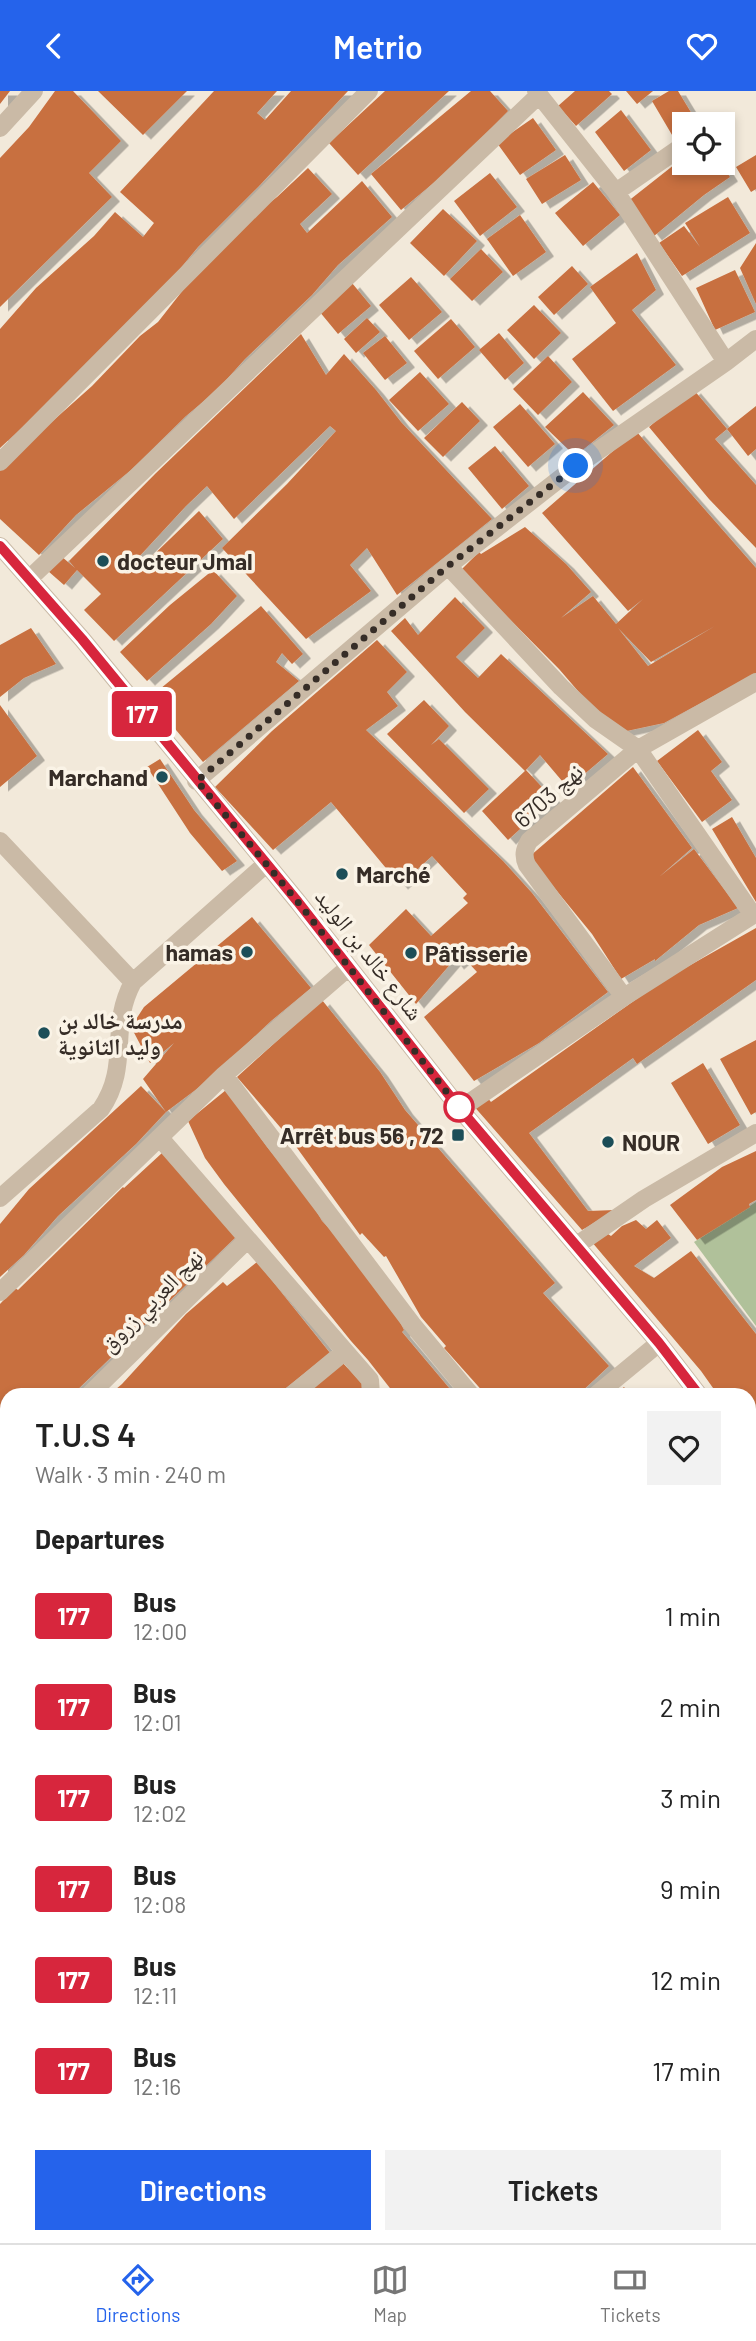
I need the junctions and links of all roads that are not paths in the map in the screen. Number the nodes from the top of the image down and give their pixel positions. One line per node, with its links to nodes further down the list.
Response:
1 (34, 91): 4 (street)
2 (369, 91): 9 (street)
3 (542, 94): 6 (street); 12 (street)
4 (0, 128)
5 (672, 153): 6 (street)
6 (616, 192): 8 (street)
7 (756, 339): 8 (street)
8 (726, 362): 11 (street)
9 (0, 462)
10 (0, 546): 12 (street, شارع خالد بن الوليد)
11 (448, 566): 14 (street); 15 (street)
12 (30, 578): 15 (street, شارع خالد بن الوليد)
13 (756, 682): 14 (street, نهج 6703)
14 (638, 749): 18 (street); 21 (street, نهج 6703)
15 (197, 781): 17 (street, شارع خالد بن الوليد)
16 (0, 841): 20 (street)
17 (266, 864): 19 (street, شارع خالد بن الوليد); 20 (street)
18 (755, 914): 21 (street)
19 (349, 967): 22 (street); 23 (street, شارع خالد بن الوليد)
20 (133, 982): 26 (street)
21 (624, 997): 23 (street)
22 (224, 1075): 25 (street); 35 (street)
23 (460, 1109): 28 (street, شارع خالد بن الوليد)
24 (756, 1133): 28 (street)
25 (160, 1138): 27 (street); 29 (street)
26 (0, 1198)
27 (247, 1240): 31 (street); 32 (street, نهج العربي زروق)
28 (577, 1245): 30 (street, شارع خالد بن الوليد)
29 (0, 1292)
30 (659, 1343): 36 (street); 37 (street, شارع خالد بن الوليد)
31 (344, 1352): 33 (street); 34 (street)
32 (96, 1388)
33 (300, 1388)
34 (371, 1388)
35 (465, 1388)
36 (604, 1388)
37 (694, 1388)

